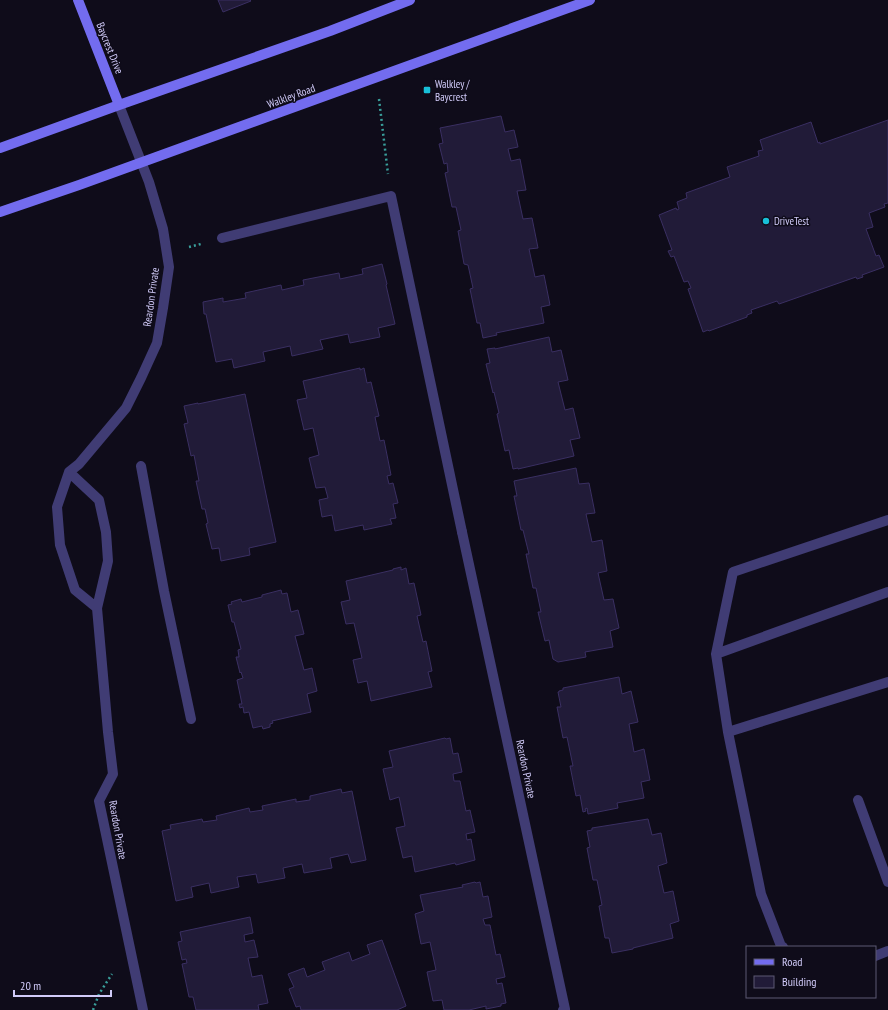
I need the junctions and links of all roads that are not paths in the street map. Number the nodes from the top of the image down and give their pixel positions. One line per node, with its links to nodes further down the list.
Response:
1 (78, 0): 4 (main road, Baycrest Drive)
2 (410, 0): 4 (main road)
3 (590, 0): 6 (main road, Walkley Road)
4 (119, 105): 5 (main road); 6 (street, Reardon Private)
5 (0, 148)
6 (141, 162): 7 (main road, Walkley Road); 10 (street, Reardon Private)
7 (0, 212)
8 (222, 238): 24 (street, Reardon Private)
9 (141, 466): 16 (street)
10 (69, 472): 13 (street, Reardon Private); 13 (street, Reardon Private)
11 (888, 520): 14 (street)
12 (888, 592): 14 (street)
13 (97, 608): 23 (street, Reardon Private)
14 (716, 654): 17 (street)
15 (888, 682): 17 (street)
16 (191, 718)
17 (728, 732): 20 (street)
18 (858, 800): 19 (street)
19 (888, 882)
20 (781, 946)
21 (888, 951): 22 (street)
22 (876, 956)
23 (143, 1010)
24 (563, 1010)

